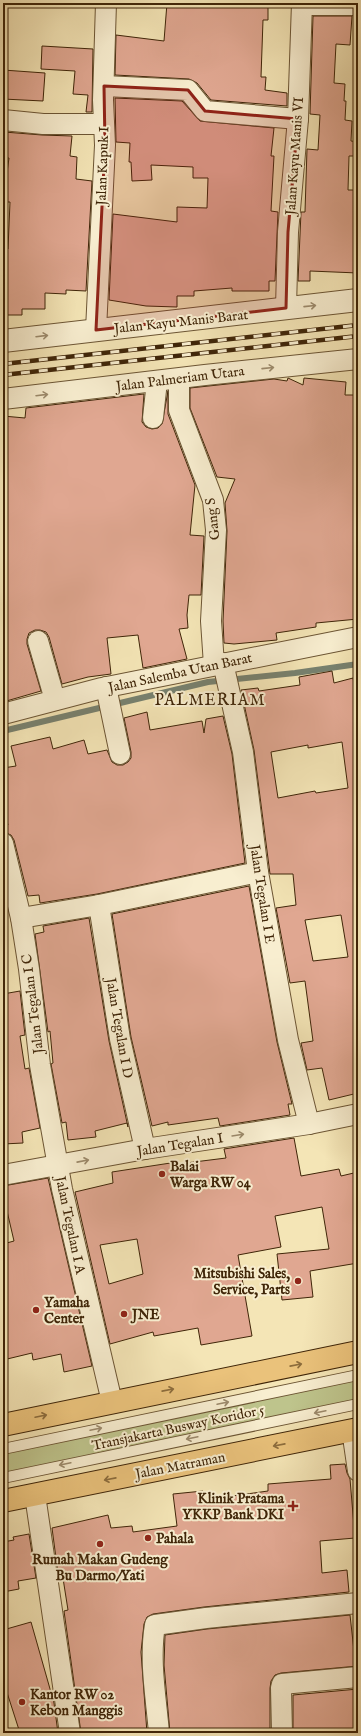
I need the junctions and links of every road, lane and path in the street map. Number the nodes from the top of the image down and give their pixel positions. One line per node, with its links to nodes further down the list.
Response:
1 (106, 3): 4 (street, Jalan Kapuk I)
2 (302, 4): 3 (street); 7 (street, Jalan Kayu Manis VI)
3 (358, 5)
4 (104, 86): 7 (street); 9 (street, Jalan Kapuk I)
5 (3, 112): 6 (street)
6 (28, 114)
7 (298, 119): 11 (street, Jalan Kayu Manis VI)
8 (3, 120): 9 (street)
9 (104, 124): 12 (street, Jalan Kapuk I)
10 (358, 300): 11 (street, Jalan Kayu Manis Barat, one-way to 10)
11 (286, 308): 12 (street, Jalan Kayu Manis Barat)
12 (96, 330): 13 (street, Jalan Kayu Manis Barat, one-way to 12)
13 (3, 341)
14 (358, 359): 15 (street, Jalan Palmeriam Utara, one-way to 14)
15 (179, 379): 16 (street, Jalan Palmeriam Utara); 21 (street, Gang S)
16 (157, 381): 17 (street, Jalan Palmeriam Utara, one-way to 16); 18 (street)
17 (3, 399)
18 (153, 418)
19 (358, 637): 21 (street, Jalan Salemba Utan Barat)
20 (38, 641): 23 (street)
21 (220, 667): 22 (street, Jalan Salemba Utan Barat); 27 (street, Jalan Tegalan I E)
22 (106, 687): 23 (street, Jalan Salemba Utan Barat); 25 (street)
23 (55, 700): 24 (street, Jalan Salemba Utan Barat)
24 (3, 714)
25 (120, 754)
26 (3, 843): 28 (street, Jalan Tegalan I C)
27 (258, 872): 29 (street); 32 (street, Jalan Tegalan I E)
28 (10, 896): 30 (street, Jalan Tegalan I C)
29 (99, 905): 30 (street); 33 (street, Jalan Tegalan I D)
30 (21, 918): 34 (street, Jalan Tegalan I C)
31 (358, 1114): 32 (street, Jalan Tegalan I)
32 (309, 1124): 33 (street, Jalan Tegalan I, one-way to 32)
33 (144, 1149): 34 (street, Jalan Tegalan I, one-way to 33)
34 (59, 1165): 35 (street, Jalan Tegalan I); 38 (street, Jalan Tegalan I A)
35 (3, 1175)
36 (358, 1352): 38 (main road, one-way to 36)
37 (358, 1375): 42 (lane, Transjakarta Busway Koridor 5, one-way to 37)
38 (112, 1402): 40 (main road, one-way to 38)
39 (358, 1404): 44 (lane, Transjakarta Busway Koridor 5, one-way to 44)
40 (3, 1424)
41 (355, 1429): 43 (street); 45 (main road, Jalan Matraman, one-way to 45)
42 (3, 1448)
43 (358, 1470)
44 (3, 1478)
45 (35, 1494): 46 (main road, Jalan Matraman); 49 (street)
46 (3, 1501)
47 (358, 1604): 50 (street)
48 (358, 1677): 51 (street)
49 (70, 1733)
50 (159, 1733)
51 (282, 1733)

